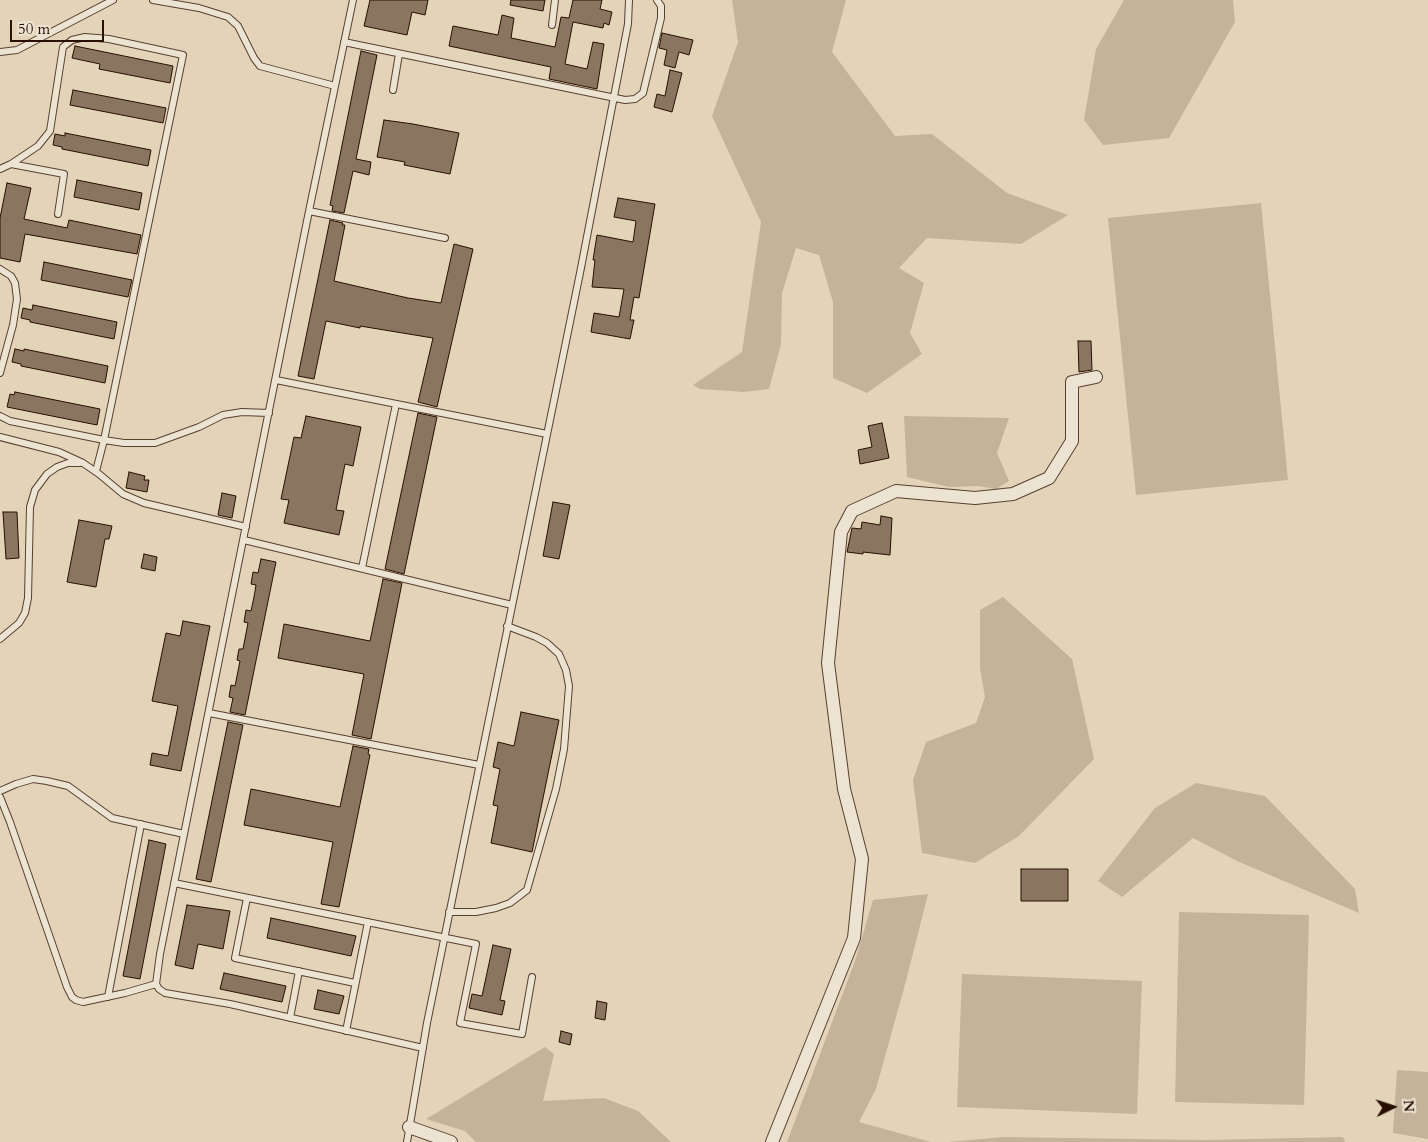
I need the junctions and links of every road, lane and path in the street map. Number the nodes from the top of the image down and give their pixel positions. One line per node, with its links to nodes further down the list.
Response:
1 (113, 0): 9 (lane)
2 (153, 0): 11 (lane)
3 (353, 0): 8 (lane)
4 (555, 0): 7 (lane)
5 (629, 0): 13 (lane)
6 (657, 0): 13 (lane)
7 (552, 25)
8 (344, 42): 10 (lane); 11 (lane)
9 (0, 52)
10 (399, 54): 12 (lane); 13 (lane)
11 (336, 86): 16 (lane)
12 (393, 90)
13 (613, 99): 26 (lane)
14 (11, 164): 15 (lane); 17 (lane); 28 (lane)
15 (0, 169)
16 (309, 211): 18 (lane); 22 (lane)
17 (58, 214)
18 (444, 238)
19 (0, 269): 20 (lane)
20 (0, 372)
21 (1096, 377): 59 (street)
22 (276, 380): 23 (lane); 24 (lane)
23 (396, 404): 26 (lane); 33 (lane)
24 (269, 413): 28 (lane); 31 (lane)
25 (0, 416): 28 (lane)
26 (547, 434): 34 (lane)
27 (0, 437): 29 (lane)
28 (104, 440): 30 (lane)
29 (83, 463): 30 (lane); 36 (lane)
30 (96, 471): 31 (lane)
31 (246, 527): 32 (lane)
32 (244, 540): 33 (lane); 37 (lane)
33 (362, 568): 34 (lane)
34 (512, 605): 35 (lane)
35 (508, 626): 38 (lane); 45 (lane)
36 (0, 639)
37 (209, 713): 38 (lane); 42 (lane)
38 (479, 765): 45 (lane)
39 (0, 791): 41 (lane)
40 (0, 797): 52 (lane)
41 (141, 824): 42 (lane); 52 (lane)
42 (184, 834): 43 (lane)
43 (174, 883): 44 (lane); 51 (lane)
44 (247, 898): 46 (lane); 48 (lane)
45 (449, 912): 47 (lane)
46 (368, 922): 47 (lane); 50 (lane)
47 (444, 938): 49 (lane); 55 (lane)
48 (299, 971): 50 (lane); 53 (lane)
49 (532, 977)
50 (356, 983): 54 (lane)
51 (156, 984): 52 (lane); 53 (lane)
52 (108, 997)
53 (290, 1018): 54 (lane)
54 (346, 1031): 55 (lane)
55 (422, 1048): 56 (lane)
56 (409, 1127): 57 (lane); 58 (street)
57 (408, 1142)
58 (451, 1142)
59 (772, 1142)

